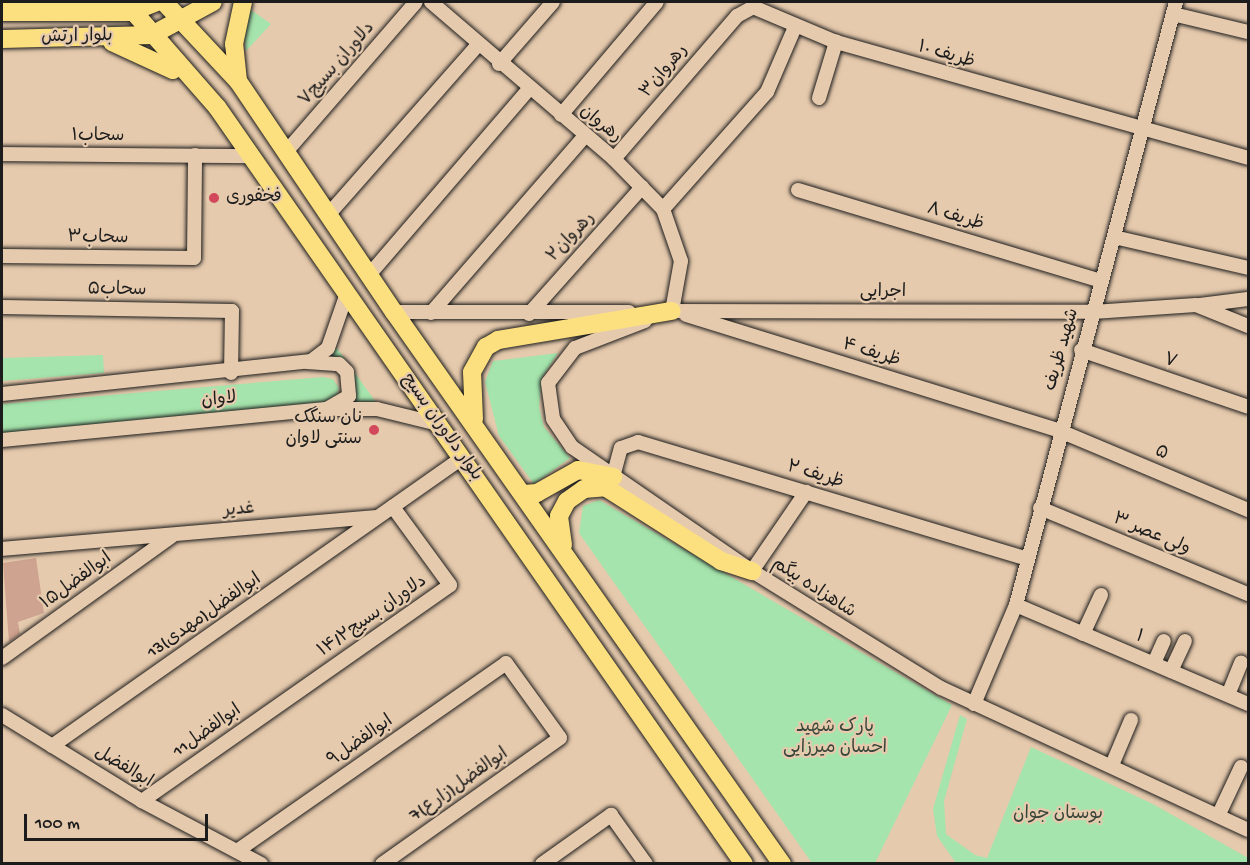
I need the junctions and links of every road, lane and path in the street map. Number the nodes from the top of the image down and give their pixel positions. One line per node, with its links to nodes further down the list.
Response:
1 (69, 2): 14 (main road)
2 (157, 2): 10 (main road, بلوار ارتش)
3 (164, 2): 15 (main road, بلوار دلاوران بسیج)
4 (213, 2): 15 (main road)
5 (243, 2): 24 (main road)
6 (416, 2): 31 (street, دلاوران بسیج۷)
7 (431, 2): 22 (street, رهروان)
8 (553, 2): 23 (street)
9 (657, 2): 28 (street)
10 (128, 7): 14 (main road, بلوار ارتش); 18 (main road, بلوار دلاوران بسیج)
11 (1175, 8): 17 (street); 29 (street, شهید ظریف)
12 (744, 10): 16 (street, ظریف ۱۰); 36 (street, رهروان۳)
13 (2, 12): 14 (main road, بلوار ارتش)
14 (55, 14)
15 (180, 22): 18 (main road); 24 (main road, بلوار دلاوران بسیج)
16 (795, 27): 21 (street, ظریف ۱۰); 39 (street)
17 (1248, 32)
18 (152, 35): 19 (main road, بلوار ارتش); 27 (main road, بلوار دلاوران بسیج)
19 (102, 38): 20 (main road, بلوار ارتش); 27 (main road)
20 (2, 39)
21 (836, 42): 26 (street); 29 (street, ظریف ۱۰)
22 (479, 44): 23 (street, رهروان); 40 (street)
23 (499, 64): 25 (street, رهروان)
24 (238, 81): 31 (main road, بلوار دلاوران بسیج)
25 (529, 89): 28 (street, رهروان); 44 (street)
26 (819, 98)
27 (217, 107): 34 (main road, بلوار دلاوران بسیج)
28 (561, 116): 30 (street, رهروان)
29 (1141, 132): 35 (street, ظریف ۱۰); 41 (street, شهید ظریف)
30 (585, 136): 36 (street, رهروان); 53 (street)
31 (286, 152): 40 (main road, بلوار دلاوران بسیج)
32 (2, 154): 33 (street, ۱سحاب)
33 (195, 155): 34 (street, ۱سحاب); 42 (street, ۳سحاب)
34 (251, 156): 46 (main road, بلوار دلاوران بسیج)
35 (1248, 158)
36 (614, 159): 37 (street, رهروان)
37 (642, 187): 39 (street, رهروان); 54 (street, رهروان۲)
38 (798, 190): 45 (street, ظریف ۸)
39 (663, 210): 50 (street, رهروان)
40 (328, 215): 44 (main road, بلوار دلاوران بسیج)
41 (1114, 237): 43 (street); 45 (street, شهید ظریف)
42 (2, 256)
43 (1248, 268)
44 (369, 275): 51 (main road, بلوار دلاوران بسیج)
45 (1102, 281): 52 (street, شهید ظریف)
46 (347, 293): 57 (street, لاوان); 62 (main road, بلوار دلاوران بسیج)
47 (1248, 299): 48 (street, اجرایی)
48 (1196, 305): 52 (street, اجرایی); 55 (street)
49 (2, 307): 58 (street, ۵سحاب)
50 (672, 311): 52 (street, اجرایی); 54 (street, اجرایی); 63 (main road); 64 (street, ظریف ۴); 67 (street, شاهزاده بیگم)
51 (394, 312): 53 (street, اجرایی); 63 (main road, بلوار دلاوران بسیج)
52 (1093, 312): 56 (street, شهید ظریف)
53 (432, 313): 54 (street, اجرایی)
54 (529, 314)
55 (1248, 326)
56 (1081, 350): 60 (street, ۷); 64 (street, شهید ظریف)
57 (305, 363): 58 (street, لاوان); 61 (street)
58 (231, 373): 59 (street, لاوان)
59 (2, 394)
60 (1248, 407)
61 (326, 409): 62 (street, لاوان); 65 (street, لاوان)
62 (438, 424): 66 (main road, بلوار دلاوران بسیج)
63 (475, 424): 69 (main road, بلوار دلاوران بسیج)
64 (1060, 431): 71 (street, شهید ظریف); 72 (street, ۵)
65 (2, 440)
66 (462, 458): 70 (street, غدیر); 107 (main road, بلوار دلاوران بسیج)
67 (613, 477): 68 (street, ظریف ۲); 69 (main road); 78 (street, شاهزاده بیگم)
68 (806, 492): 77 (street, ظریف ۲); 78 (street)
69 (524, 494): 76 (main road, بلوار دلاوران بسیج)
70 (393, 507): 73 (street, غدیر); 89 (street, ۱۴/۲دلاوران بسیج)
71 (1040, 508): 77 (street, شهید ظریف); 79 (street, ولی عصر ۳)
72 (1248, 510)
73 (378, 517): 74 (street, غدیر); 96 (street, 13ابوالفضل(مهدی))
74 (173, 535): 75 (street, غدیر); 85 (street, ابوالفضل۱۵)
75 (2, 549)
76 (565, 553): 78 (main road); 108 (main road, بلوار دلاوران بسیج)
77 (1028, 559): 81 (street, شهید ظریف)
78 (752, 572): 92 (street, شاهزاده بیگم)
79 (1248, 594)
80 (1101, 595): 82 (street)
81 (1016, 605): 82 (street, ۱); 92 (street, شهید ظریف)
82 (1083, 634): 86 (street, ۱)
83 (1164, 641): 86 (street)
84 (1185, 641): 88 (street)
85 (2, 658)
86 (1154, 663): 88 (street, ۱)
87 (1241, 663): 90 (street)
88 (1171, 671): 90 (street, ۱)
89 (296, 693): 99 (street, 11ابوالفضل)
90 (1228, 695): 91 (street, ۱)
91 (1248, 704)
92 (974, 705): 97 (street, شاهزاده بیگم)
93 (2, 715): 96 (street, ابوالفضل)
94 (1131, 720): 97 (street)
95 (560, 738): 102 (street, ابوالفضل۹); 104 (street, 7ابوالفضل(زارع))
96 (52, 746): 99 (street, ابوالفضل)
97 (1112, 765): 100 (street, شاهزاده بیگم)
98 (1242, 767): 100 (street)
99 (142, 801): 102 (street, ابوالفضل)
100 (1219, 814): 101 (street, شاهزاده بیگم)
101 (1248, 830)
102 (237, 851): 103 (street, ابوالفضل)
103 (253, 862)
104 (382, 864)
105 (542, 864): 106 (street)
106 (646, 864)
107 (744, 864)
108 (782, 864)

